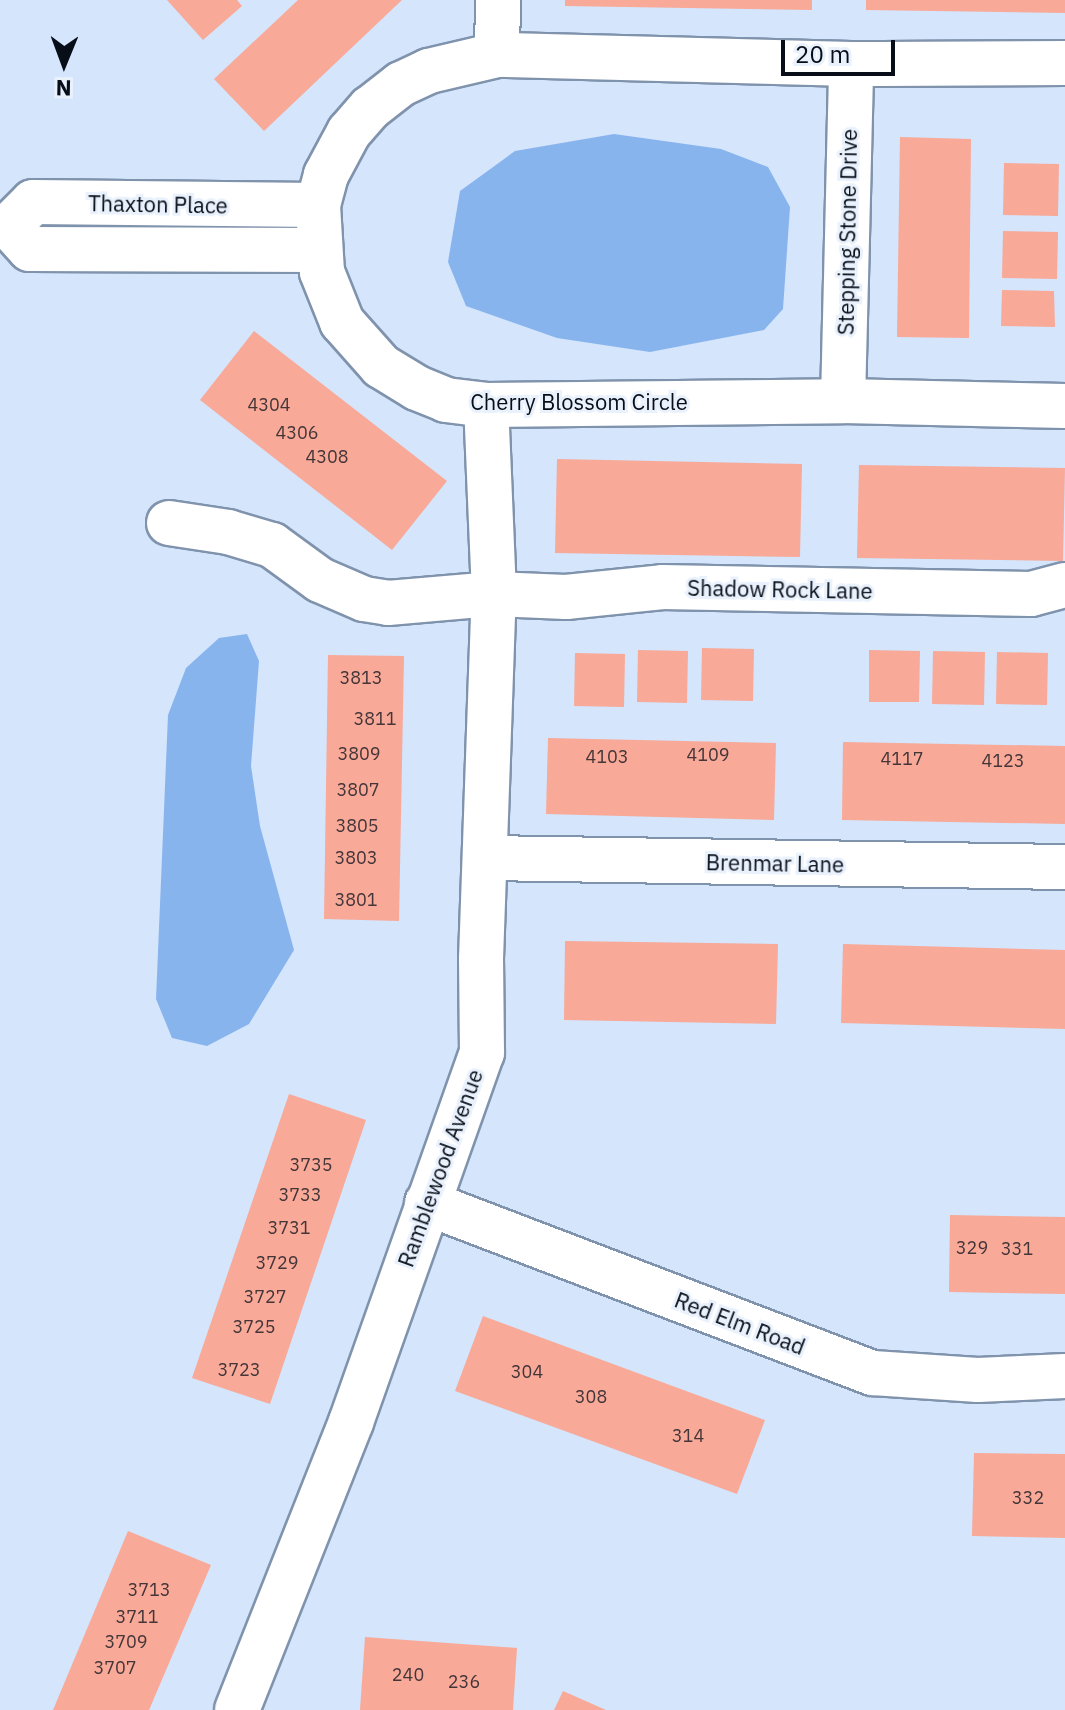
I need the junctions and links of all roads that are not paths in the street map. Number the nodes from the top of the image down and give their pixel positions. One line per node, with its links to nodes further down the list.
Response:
1 (498, 0): 2 (street)
2 (497, 55): 4 (street, Cherry Blossom Circle); 5 (street, Cherry Blossom Circle)
3 (1065, 63): 4 (street, Cherry Blossom Circle)
4 (851, 64): 8 (street, Stepping Stone Drive)
5 (318, 205): 6 (street, Thaxton Place); 7 (street, Cherry Blossom Circle)
6 (5, 226): 7 (street, Thaxton Place)
7 (318, 250): 9 (street, Cherry Blossom Circle)
8 (843, 401): 9 (street, Cherry Blossom Circle); 10 (street, Cherry Blossom Circle)
9 (486, 405): 13 (street, Ramblewood Avenue)
10 (1065, 406)
11 (169, 523): 13 (street, Shadow Rock Lane)
12 (1065, 585): 13 (street, Shadow Rock Lane)
13 (494, 594): 14 (street, Ramblewood Avenue)
14 (485, 858): 15 (street, Brenmar Lane); 16 (street, Ramblewood Avenue)
15 (1065, 867)
16 (427, 1203): 17 (street, Red Elm Road); 18 (street, Ramblewood Avenue)
17 (1065, 1376)
18 (237, 1710)

